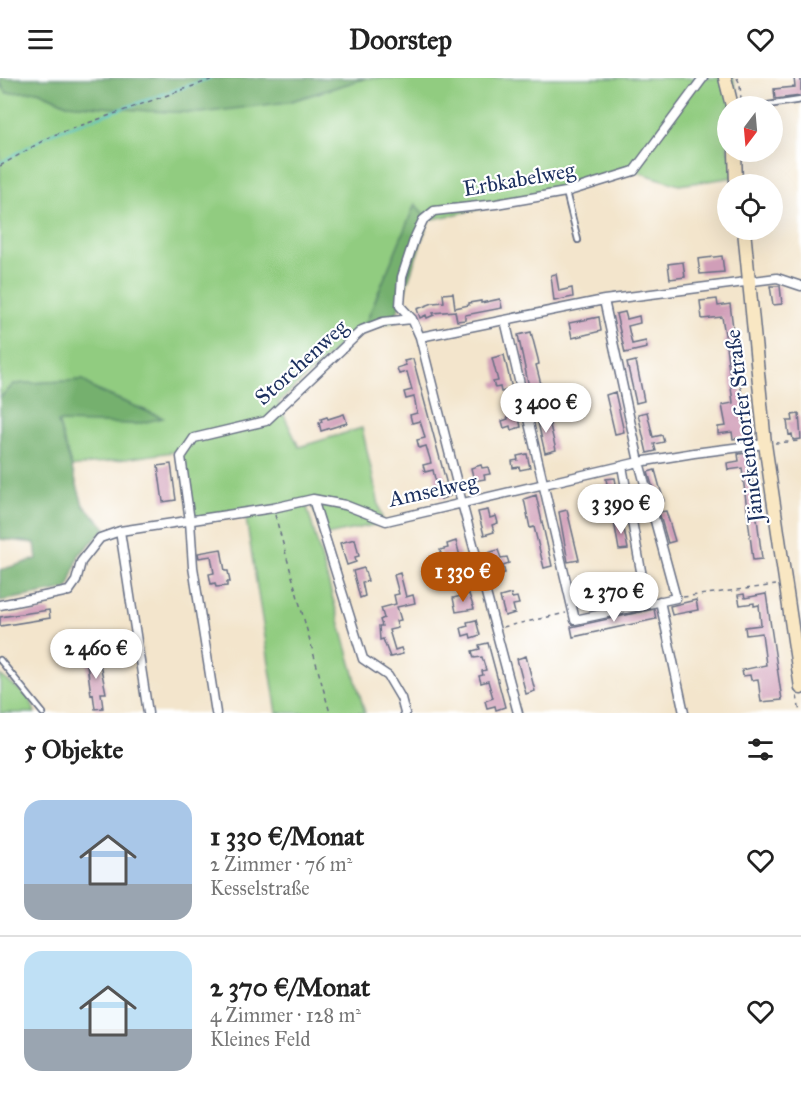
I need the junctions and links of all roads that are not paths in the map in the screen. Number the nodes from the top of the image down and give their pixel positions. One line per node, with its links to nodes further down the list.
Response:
1 (703, 78): 6 (street, Erbkabelweg)
2 (725, 78): 3 (main road)
3 (730, 96)
4 (801, 100): 5 (lane)
5 (783, 103)
6 (566, 192): 7 (lane); 12 (street, Erbkabelweg)
7 (578, 240)
8 (745, 240): 9 (main road, Jänickendorfer Straße)
9 (749, 281): 10 (street); 11 (street); 15 (main road, Jänickendorfer Straße)
10 (801, 286)
11 (604, 300): 13 (street); 16 (street)
12 (412, 320): 14 (street, Erbkabelweg); 21 (street, Storchenweg)
13 (505, 320): 14 (street); 18 (street)
14 (420, 337): 20 (street, Erbkabelweg)
15 (765, 444): 16 (street, Amselweg); 27 (main road, Jänickendorfer Straße)
16 (639, 462): 17 (street, Amselweg); 23 (street)
17 (622, 466): 18 (street, Amselweg); 24 (street)
18 (543, 484): 20 (street, Amselweg); 24 (street)
19 (313, 499): 20 (street, Amselweg); 21 (street, Amselweg); 31 (street)
20 (462, 503): 32 (street, Erbkabelweg)
21 (190, 521): 22 (street, Amselweg); 30 (street, Storchenweg)
22 (120, 531): 25 (street, Amselweg); 29 (street)
23 (660, 601): 24 (street); 33 (street)
24 (647, 604)
25 (0, 605)
26 (0, 660): 28 (lane)
27 (801, 688)
28 (43, 713)
29 (148, 713)
30 (216, 713)
31 (405, 713)
32 (518, 713)
33 (684, 713)

